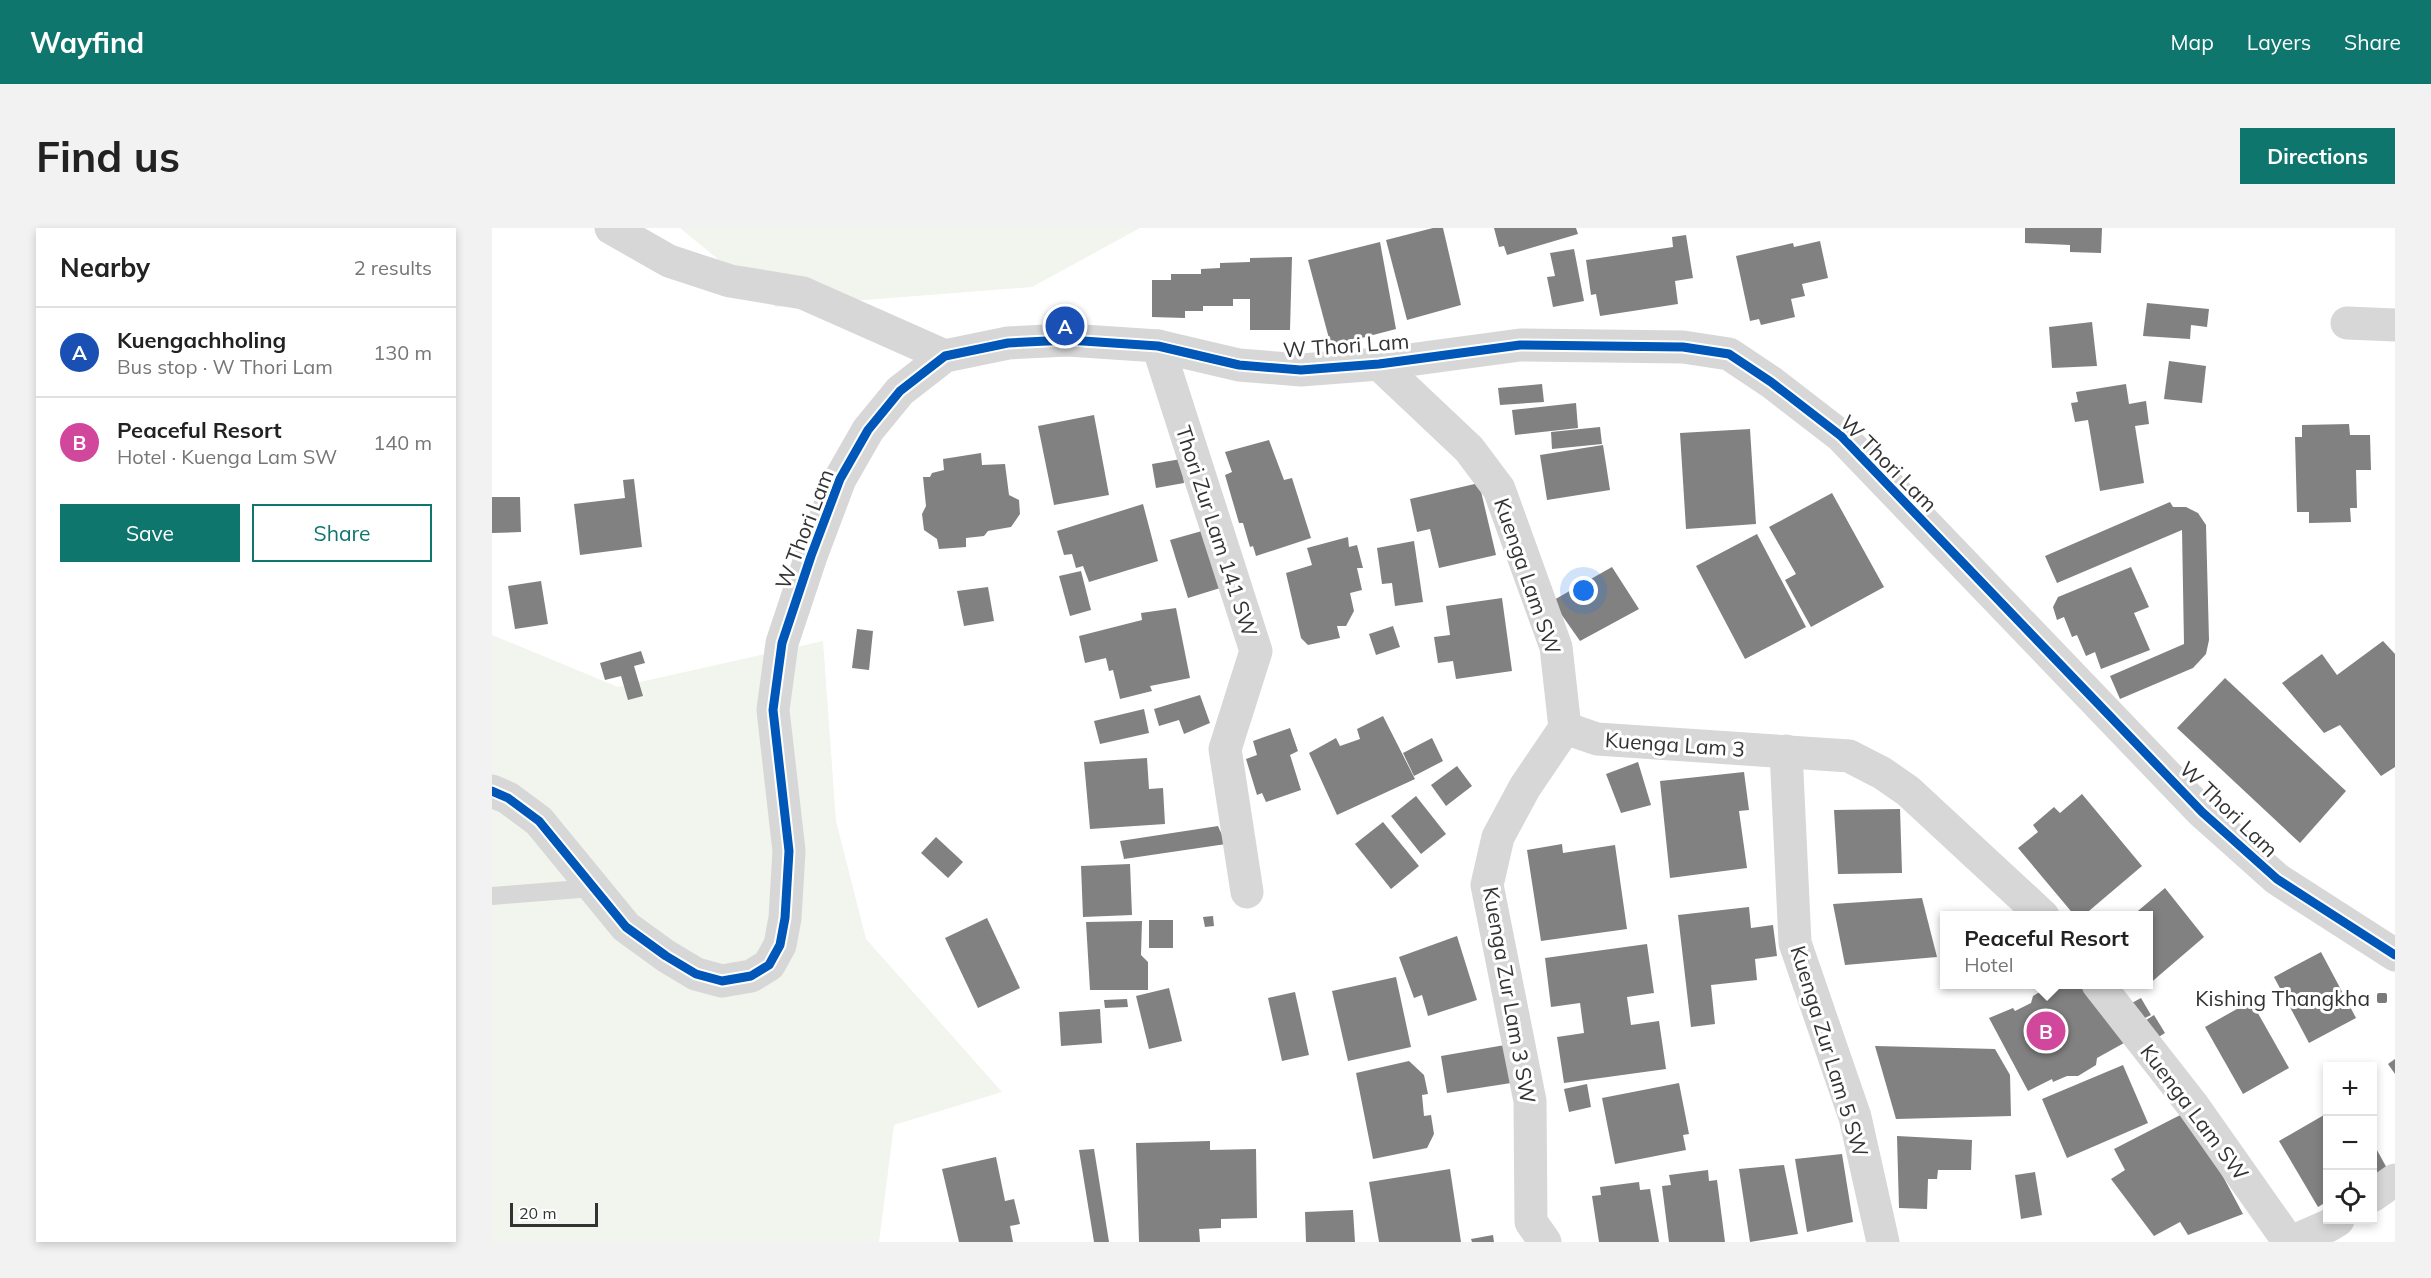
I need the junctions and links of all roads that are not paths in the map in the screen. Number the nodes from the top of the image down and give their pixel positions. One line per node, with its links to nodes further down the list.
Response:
1 (611, 228): 5 (street)
2 (2348, 323): 3 (street)
3 (2395, 325)
4 (1158, 346): 5 (street, W Thori Lam); 6 (street, W Thori Lam); 11 (street, Thori Zur Lam 141 SW)
5 (945, 356): 10 (street, W Thori Lam)
6 (1379, 364): 7 (street, Kuenga Lam SW); 14 (street, W Thori Lam)
7 (1565, 728): 8 (street, Kuenga Lam 3); 19 (street, Kuenga Zur Lam 3 SW)
8 (1786, 751): 13 (street); 20 (street, Kuenga Zur Lam 5 SW)
9 (492, 790): 10 (street, W Thori Lam)
10 (592, 888): 12 (lane)
11 (1247, 892)
12 (492, 896)
13 (2039, 911)
14 (2395, 955)
15 (2102, 989): 21 (street, Kuenga Lam SW)
16 (2395, 1180): 17 (street)
17 (2377, 1193)
18 (2331, 1224): 21 (street)
19 (1545, 1242)
20 (1883, 1242)
21 (2290, 1242)

